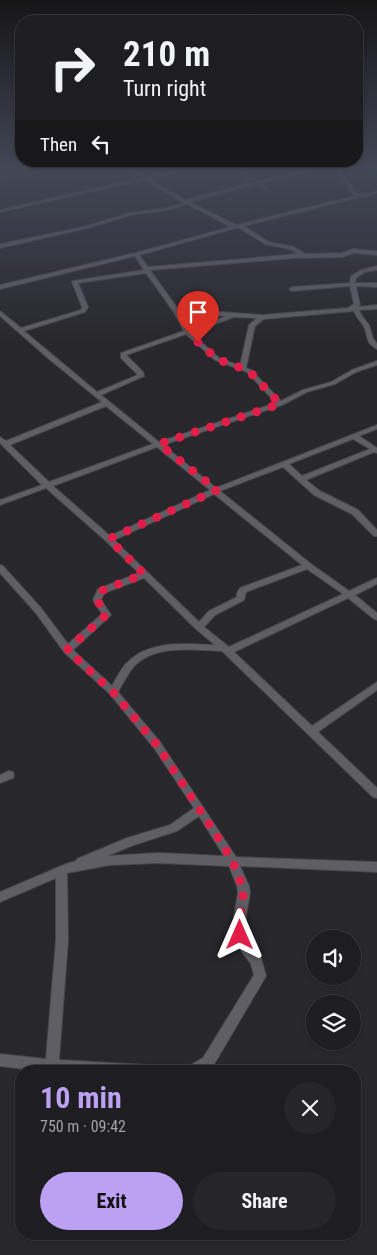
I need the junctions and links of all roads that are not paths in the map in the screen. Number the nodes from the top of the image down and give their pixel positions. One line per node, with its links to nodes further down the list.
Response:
1 (91, 227): 4 (street)
2 (236, 227): 6 (street)
3 (239, 227): 7 (street)
4 (0, 246)
5 (377, 253): 7 (street)
6 (136, 254): 9 (street); 12 (street)
7 (304, 256): 9 (street)
8 (377, 268): 10 (street)
9 (147, 270): 17 (street); 22 (street)
10 (352, 283): 11 (street); 13 (street); 14 (street)
11 (377, 285)
12 (0, 287)
13 (292, 289)
14 (350, 309): 15 (street); 18 (street)
15 (377, 309): 16 (street)
16 (357, 310): 18 (street); 24 (street)
17 (176, 311): 20 (street); 23 (street)
18 (332, 311): 21 (street)
19 (0, 313): 22 (street)
20 (237, 316): 21 (street); 23 (street)
21 (262, 317): 27 (street)
22 (21, 330): 28 (street)
23 (188, 332): 27 (street); 28 (street)
24 (377, 347)
25 (377, 357): 26 (street)
26 (373, 364): 30 (street)
27 (243, 368): 30 (street)
28 (96, 395): 29 (street)
29 (106, 403): 33 (street); 34 (street)
30 (280, 404): 34 (street)
31 (377, 427): 32 (street)
32 (354, 436): 35 (street); 36 (street)
33 (3, 441): 38 (street)
34 (159, 444): 38 (street); 39 (street)
35 (375, 450): 37 (street)
36 (284, 463): 37 (street); 39 (street)
37 (301, 479): 41 (street)
38 (47, 485): 40 (street); 42 (street)
39 (217, 490): 42 (street); 43 (street)
40 (0, 502)
41 (377, 534)
42 (109, 539): 45 (street)
43 (308, 566): 47 (street); 49 (street)
44 (0, 568): 50 (street)
45 (144, 574): 49 (street); 50 (street)
46 (377, 581): 47 (street)
47 (350, 595): 48 (street); 51 (street)
48 (377, 617)
49 (199, 627): 51 (street)
50 (67, 650): 53 (street)
51 (226, 650): 53 (street); 54 (street)
52 (377, 685): 54 (street)
53 (113, 692): 56 (street)
54 (312, 731): 55 (street)
55 (377, 794)
56 (200, 809): 57 (street); 59 (street)
57 (232, 860): 58 (street); 59 (street); 64 (street)
58 (377, 867)
59 (65, 869): 60 (street); 63 (street)
60 (0, 897)
61 (0, 1060): 62 (street)
62 (43, 1065)
63 (52, 1065)
64 (203, 1065)

